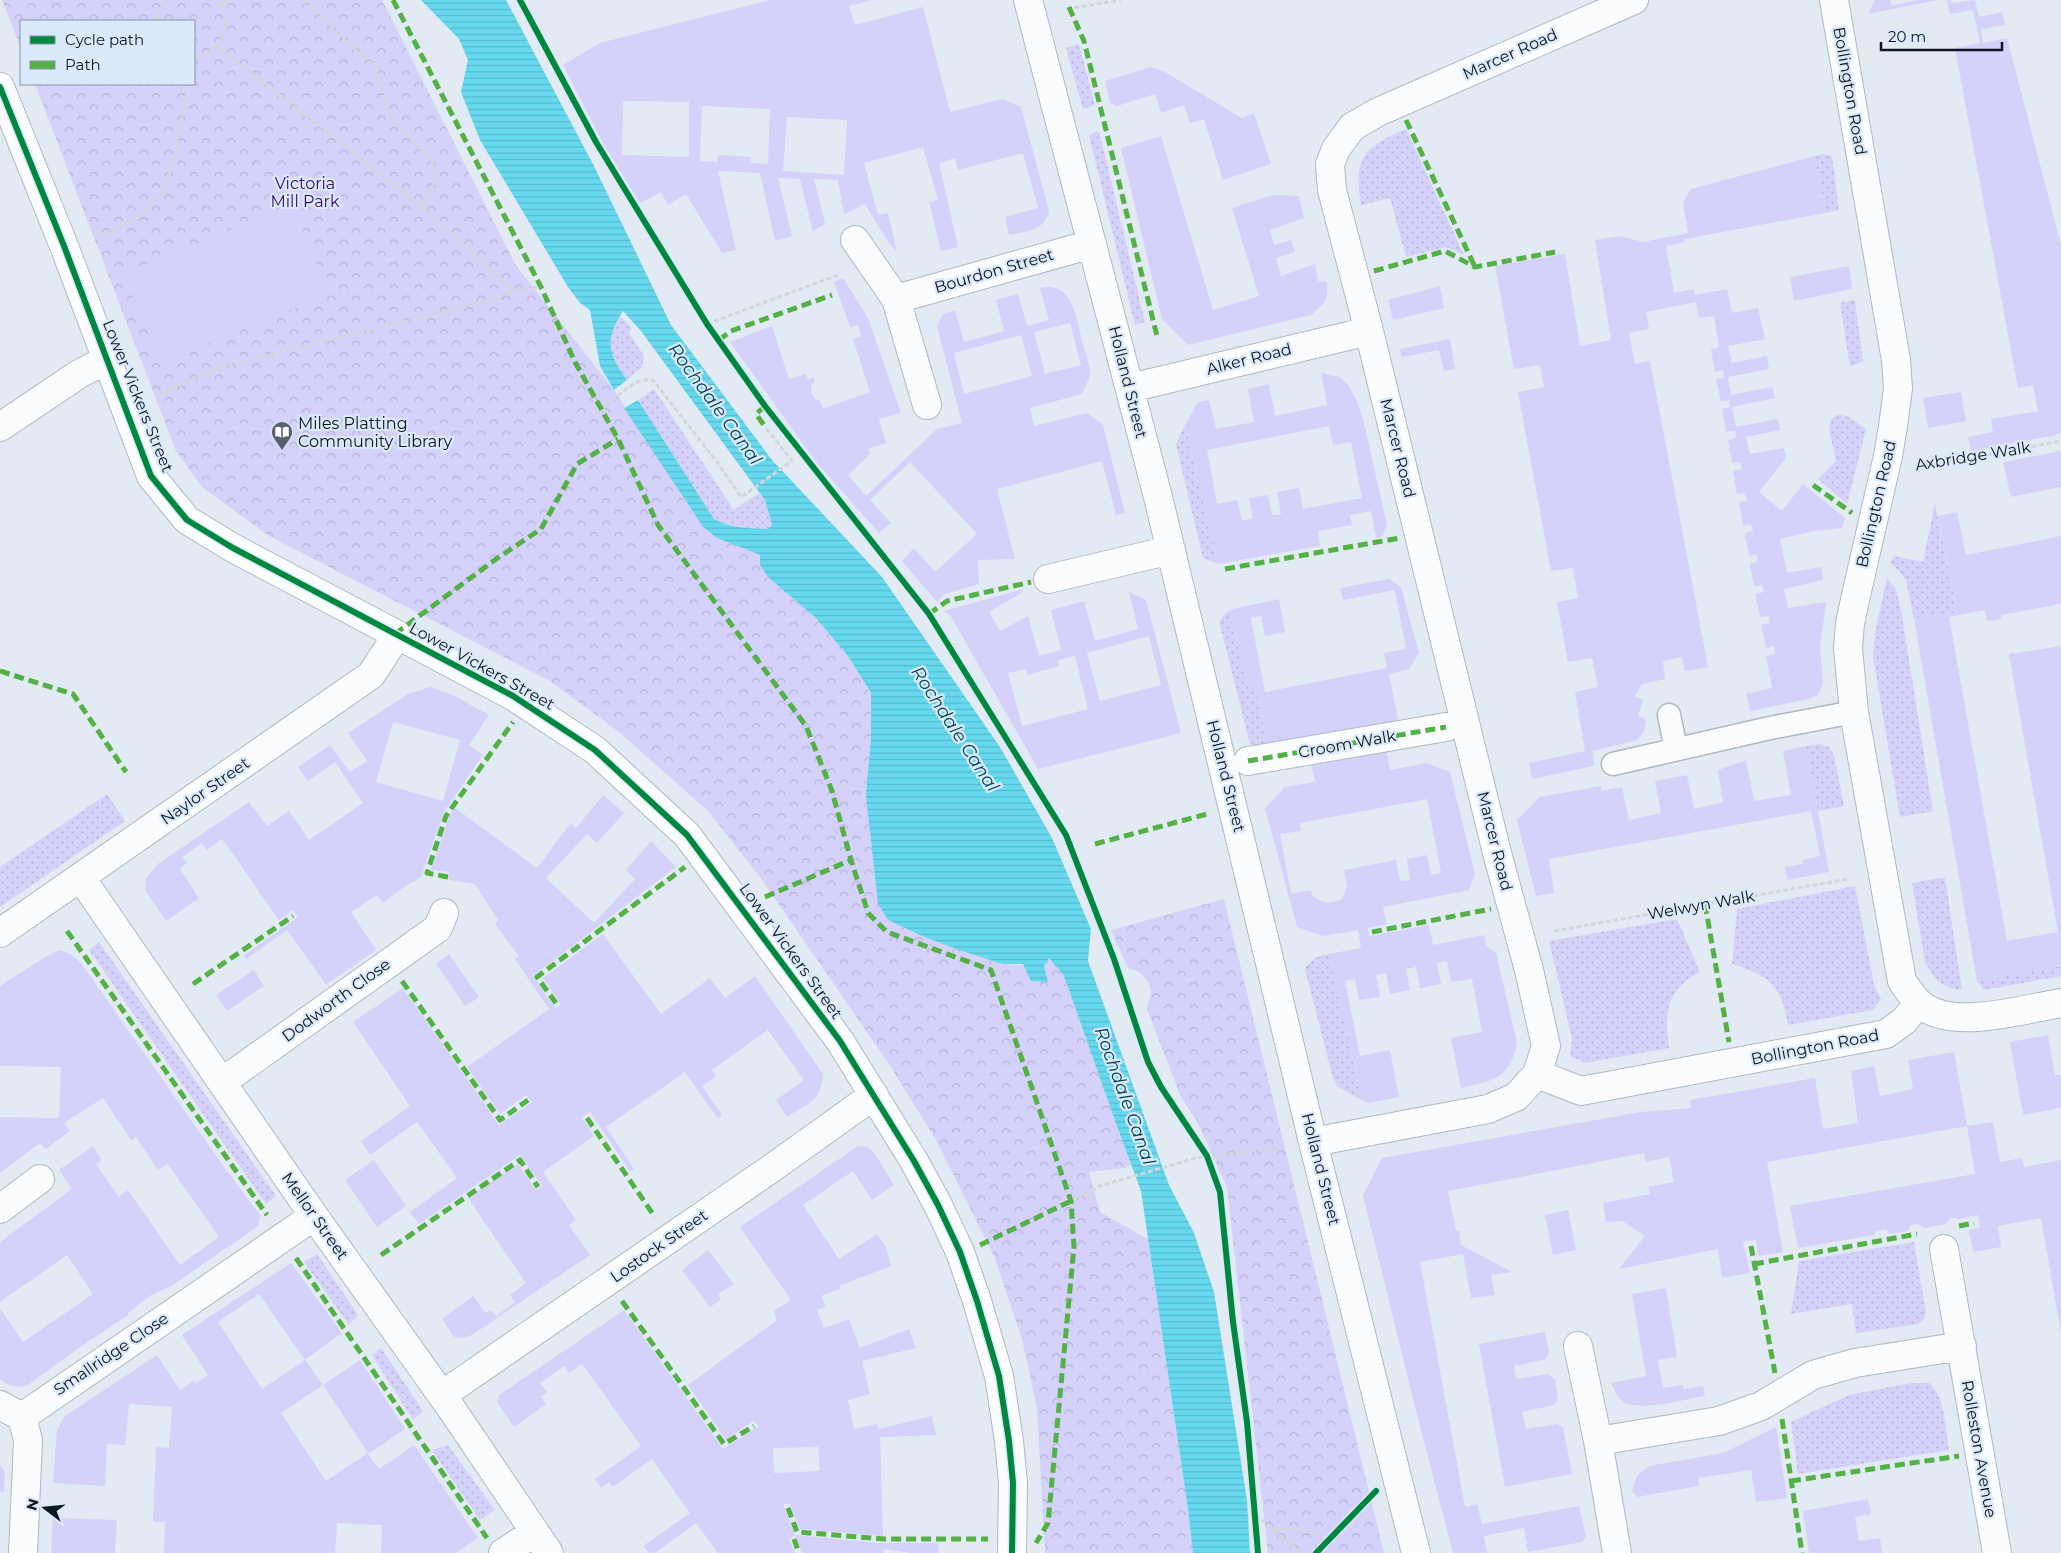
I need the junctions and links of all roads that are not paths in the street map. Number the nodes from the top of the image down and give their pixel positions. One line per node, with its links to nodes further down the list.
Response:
1 (1028, 0): 6 (street, Holland Street)
2 (1634, 0): 8 (street, Marcer Road)
3 (1834, 0): 16 (street, Bollington Road)
4 (1, 93): 9 (street, Lower Vickers Street)
5 (855, 240): 7 (street)
6 (1092, 244): 7 (street, Bourdon Street); 10 (street, Holland Street)
7 (896, 299): 11 (street)
8 (1369, 331): 10 (street, Alker Road); 27 (street, Marcer Road)
9 (108, 359): 12 (street); 15 (street, Lower Vickers Street)
10 (1130, 388): 13 (street, Holland Street)
11 (928, 405)
12 (0, 427)
13 (1170, 550): 14 (street); 30 (street, Holland Street)
14 (1048, 579)
15 (395, 634): 22 (street, Naylor Street); 29 (street, Lower Vickers Street)
16 (1854, 712): 19 (lane); 25 (street, Bollington Road)
17 (1669, 715): 19 (lane)
18 (1446, 727): 20 (street, Croom Walk)
19 (1676, 749): 21 (lane)
20 (1248, 761)
21 (1613, 764)
22 (80, 878): 24 (street, Naylor Street); 28 (street, Mellor Street)
23 (444, 913): 28 (street, Dodworth Close)
24 (0, 934)
25 (1919, 1003): 26 (street, Bollington Road); 27 (street, Bollington Road)
26 (2061, 1003)
27 (1537, 1074): 30 (street, Marcer Road)
28 (222, 1082): 33 (street, Mellor Street)
29 (874, 1095): 37 (street, Lostock Street); 43 (street, Lower Vickers Street)
30 (1314, 1142): 44 (street, Holland Street)
31 (40, 1179): 32 (street)
32 (0, 1209)
33 (314, 1216): 37 (street, Mellor Street); 38 (street, Smallridge Close)
34 (1944, 1249): 36 (street, Rolleston Avenue)
35 (1578, 1346): 39 (street)
36 (1962, 1346): 39 (street); 46 (street, Rolleston Avenue)
37 (442, 1396): 40 (street, Mellor Street)
38 (11, 1411): 41 (street, Smallridge Close)
39 (1598, 1441): 45 (street)
40 (542, 1543): 42 (street)
41 (23, 1553)
42 (503, 1553)
43 (1012, 1553)
44 (1416, 1553)
45 (1617, 1553)
46 (1996, 1553)

